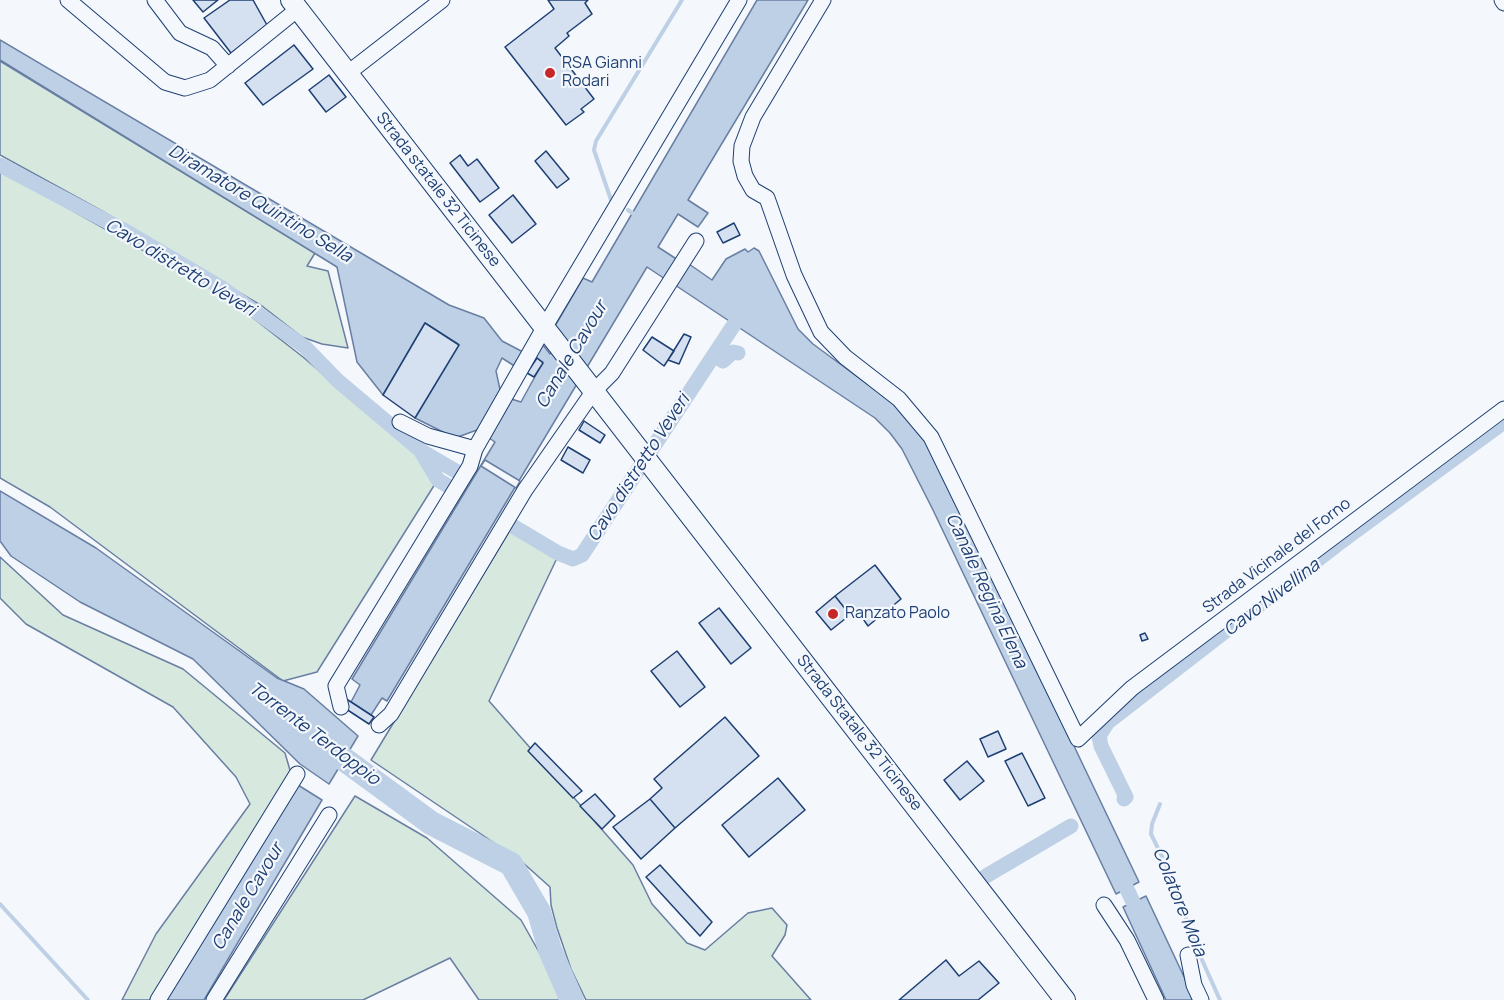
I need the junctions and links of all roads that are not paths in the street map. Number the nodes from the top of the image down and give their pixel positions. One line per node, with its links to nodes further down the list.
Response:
1 (68, 0): 7 (street)
2 (155, 0): 7 (street)
3 (442, 0): 8 (street)
4 (739, 0): 10 (street)
5 (823, 0): 12 (street, Strada Vicinale del Forno)
6 (295, 4): 7 (street); 8 (main road, Strada statale 32 Ticinese)
7 (228, 66)
8 (348, 73): 10 (main road, Strada statale 32 Ticinese)
9 (696, 241): 11 (street)
10 (547, 333): 11 (main road, Strada statale 32 Ticinese); 14 (street)
11 (589, 386): 16 (street); 23 (main road, Strada Statale 32 Ticinese)
12 (1504, 409)
13 (400, 422): 14 (street)
14 (475, 449): 15 (street)
15 (341, 707)
16 (379, 725)
17 (297, 774): 21 (street)
18 (329, 815): 22 (street)
19 (1104, 905): 24 (street)
20 (1188, 955): 25 (street)
21 (158, 1000)
22 (214, 1000)
23 (1065, 1000)
24 (1156, 1000)
25 (1201, 1000)

